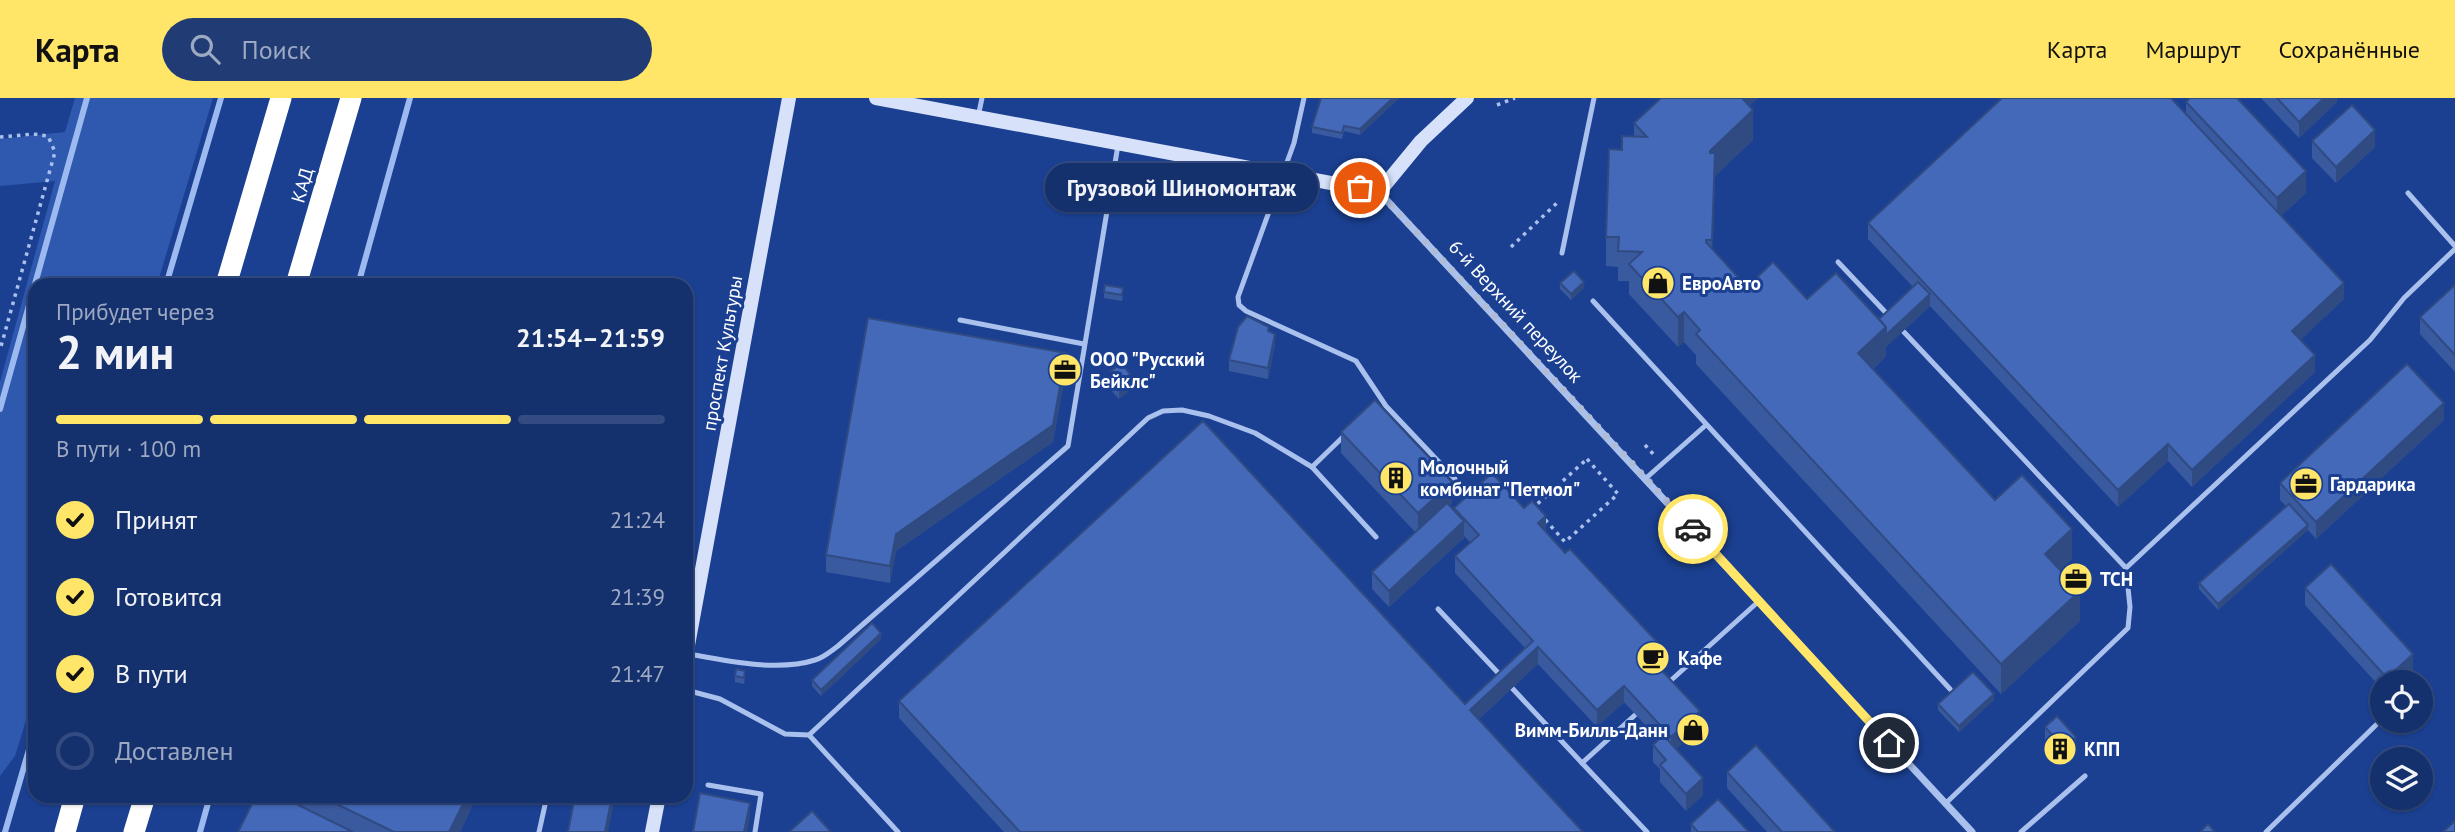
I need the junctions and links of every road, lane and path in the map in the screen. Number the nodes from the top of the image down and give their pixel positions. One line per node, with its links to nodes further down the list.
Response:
1 (281, 98): 22 (highway)
2 (351, 98): 23 (highway, КАД)
3 (789, 98): 42 (street, проспект Культуры)
4 (876, 98): 11 (street)
5 (982, 98): 11 (lane)
6 (1304, 98): 14 (lane)
7 (1467, 98): 16 (street)
8 (1515, 98): 10 (path)
9 (1594, 98): 15 (lane)
10 (1497, 105)
11 (978, 117): 13 (street)
12 (0, 137): 29 (path)
13 (1118, 142): 14 (street); 28 (lane)
14 (1284, 173): 16 (street); 30 (lane)
15 (1576, 183): 18 (path); 20 (lane)
16 (1379, 192): 36 (street, 6-й Верхний переулок)
17 (2408, 193): 19 (lane)
18 (1511, 247)
19 (2455, 248): 39 (lane)
20 (1562, 253)
21 (1838, 262): 25 (lane)
22 (228, 278)
23 (298, 278)
24 (1593, 301): 32 (lane)
25 (1892, 318)
26 (960, 320): 28 (lane)
27 (1903, 331): 39 (lane)
28 (1084, 344): 43 (lane)
29 (0, 350)
30 (1386, 407): 31 (lane); 35 (lane)
31 (1375, 414)
32 (1706, 425): 36 (lane); 47 (lane)
33 (1354, 428): 34 (lane)
34 (1312, 467): 38 (lane); 51 (lane)
35 (1455, 479)
36 (1645, 479): 40 (street, 6-й Верхний переулок)
37 (1618, 494): 37 (path)
38 (1376, 537)
39 (2126, 568): 59 (lane)
40 (1759, 601): 46 (lane); 59 (street, 6-й Верхний переулок)
41 (1438, 609): 44 (lane)
42 (693, 617)
43 (693, 656)
44 (1507, 682)
45 (1512, 688): 52 (lane)
46 (1663, 688)
47 (1951, 689)
48 (693, 692): 51 (lane)
49 (1635, 715): 52 (lane)
50 (2370, 731): 69 (lane)
51 (809, 735): 65 (lane)
52 (1582, 764): 66 (lane)
53 (2085, 776): 68 (lane)
54 (708, 785): 64 (lane)
55 (73, 803): 60 (highway)
56 (143, 803): 61 (highway)
57 (545, 803): 62 (lane)
58 (658, 803): 63 (street)
59 (1945, 804): 67 (street, 6-й Верхний переулок)
60 (65, 832)
61 (134, 832)
62 (539, 832)
63 (652, 832)
64 (755, 832)
65 (898, 832)
66 (1647, 832)
67 (1972, 832)
68 (2021, 832)
69 (2266, 832)

